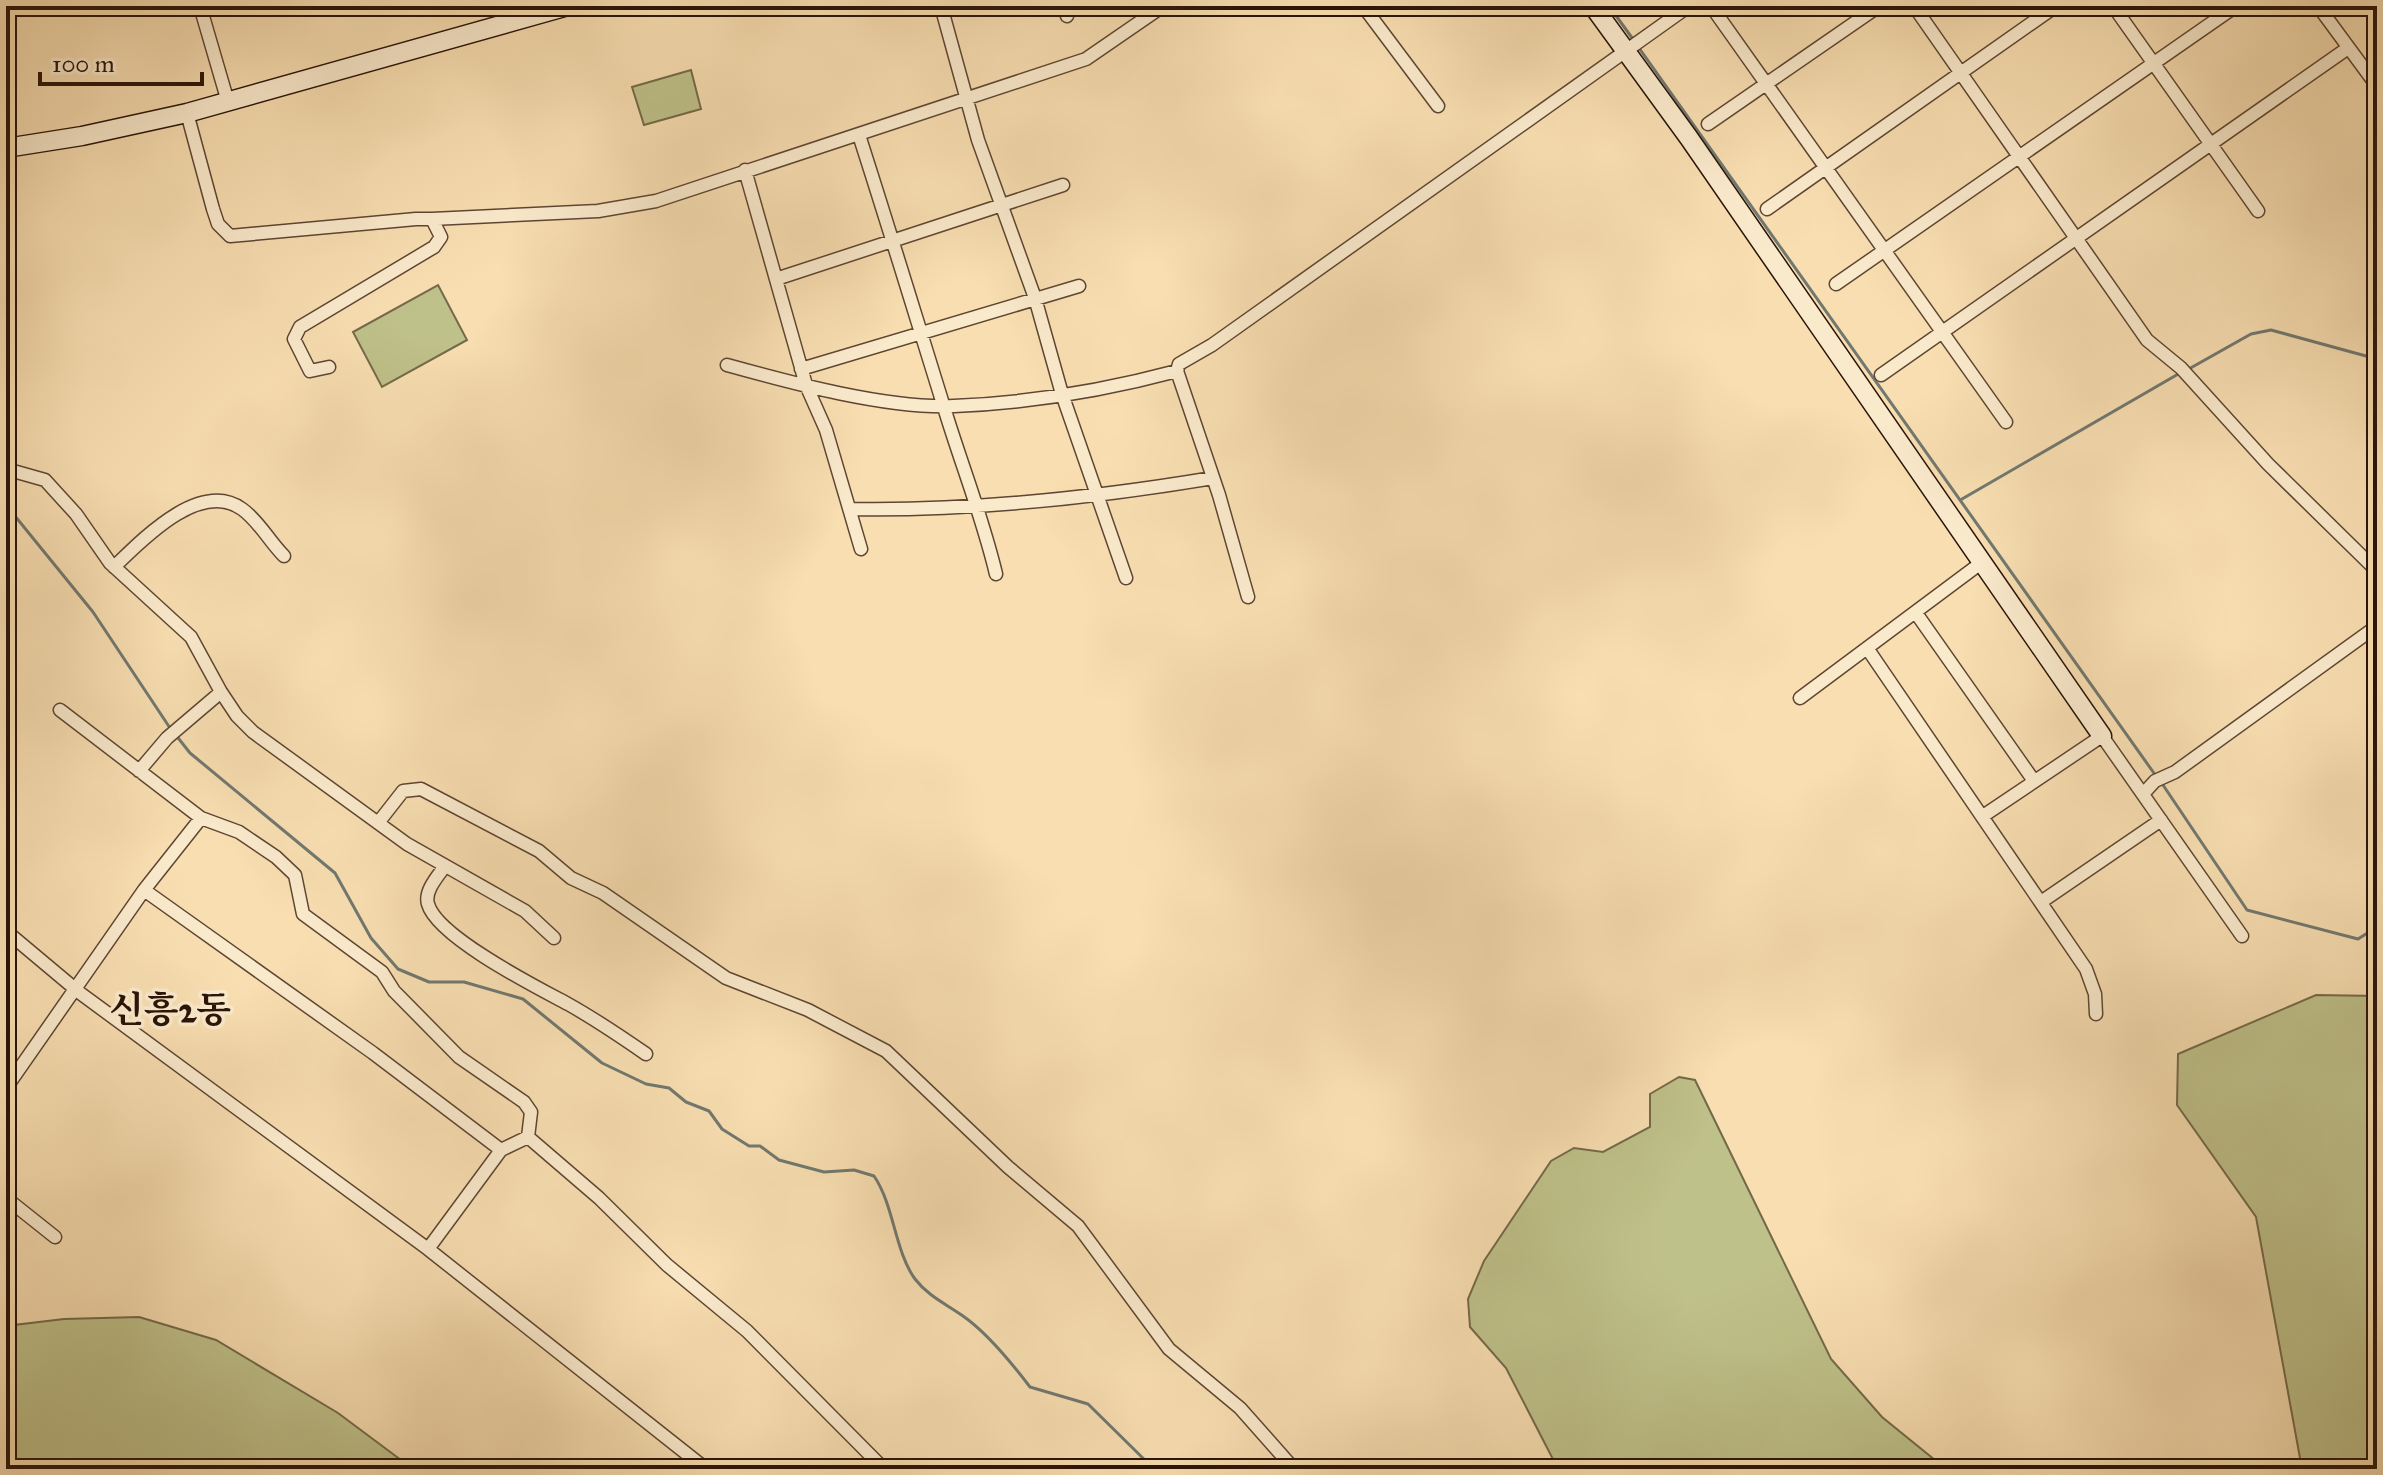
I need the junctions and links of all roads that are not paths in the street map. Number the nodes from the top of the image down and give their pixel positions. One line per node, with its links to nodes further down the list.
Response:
1 (200, 6): 22 (street)
2 (568, 6): 22 (street)
3 (941, 6): 21 (street)
4 (1163, 6): 21 (street)
5 (1363, 6): 23 (street)
6 (1593, 6): 15 (street)
7 (1689, 6): 15 (street)
8 (1711, 6): 19 (street)
9 (1879, 6): 19 (street)
10 (1914, 6): 18 (street)
11 (2056, 6): 18 (street)
12 (2113, 6): 17 (street)
13 (2236, 6): 17 (street)
14 (2318, 6): 16 (street)
15 (1634, 46): 49 (street); 62 (street)
16 (2348, 48): 20 (street); 27 (street)
17 (2154, 63): 27 (street); 29 (street)
18 (1961, 73): 29 (street); 30 (street)
19 (1767, 83): 25 (street); 30 (street)
20 (2377, 86)
21 (968, 100): 26 (street); 33 (street)
22 (228, 102): 24 (street)
23 (1438, 106)
24 (187, 113): 28 (street); 36 (street)
25 (1708, 124)
26 (859, 135): 31 (street); 38 (street)
27 (2211, 144): 35 (street); 37 (street)
28 (6, 148)
29 (2019, 157): 37 (street); 39 (street)
30 (1828, 167): 34 (street); 39 (street)
31 (745, 170): 36 (street); 40 (street)
32 (1063, 185): 33 (street)
33 (1002, 205): 38 (street); 43 (street)
34 (1767, 209)
35 (2258, 211)
36 (432, 219): 47 (street)
37 (2076, 239): 45 (street); 64 (street)
38 (893, 240): 40 (street); 44 (street)
39 (1885, 250): 41 (street); 45 (street)
40 (776, 279): 48 (street)
41 (1836, 284)
42 (1079, 286): 43 (street)
43 (1035, 298): 44 (street); 52 (street)
44 (923, 331): 48 (street); 53 (street)
45 (1942, 332): 50 (street); 54 (street)
46 (727, 365): 51 (street)
47 (329, 367)
48 (801, 369): 51 (street)
49 (1177, 371): 52 (street); 56 (street)
50 (1881, 375)
51 (806, 385): 53 (street); 59 (street)
52 (1062, 394): 53 (street); 57 (street)
53 (943, 406): 58 (street)
54 (2006, 422)
55 (6, 469): 63 (street)
56 (1213, 478): 57 (street); 67 (street)
57 (1096, 496): 58 (street); 66 (street)
58 (979, 507): 59 (street); 65 (street)
59 (851, 509): 60 (street)
60 (861, 549)
61 (284, 556): 63 (street)
62 (1981, 563): 68 (street); 74 (street)
63 (114, 567): 71 (street)
64 (2377, 571)
65 (996, 574)
66 (1126, 578)
67 (1248, 597)
68 (1916, 613): 70 (street); 76 (street)
69 (2377, 626): 77 (street)
70 (1867, 648): 72 (street); 78 (street)
71 (221, 692): 75 (street); 81 (street)
72 (1800, 698)
73 (60, 710): 75 (street)
74 (2102, 736): 76 (street); 77 (street)
75 (139, 771): 79 (street)
76 (2034, 781): 78 (street)
77 (2143, 794): 80 (street)
78 (1983, 816): 84 (street)
79 (201, 818): 83 (street); 92 (street)
80 (2161, 820): 84 (street); 86 (street)
81 (378, 823): 82 (street); 99 (street)
82 (445, 866): 87 (street); 90 (street)
83 (144, 890): 88 (street); 93 (street)
84 (2041, 902): 89 (street)
85 (6, 931): 88 (street)
86 (2242, 936)
87 (554, 938)
88 (75, 989): 91 (street); 96 (street)
89 (2096, 1014)
90 (646, 1054)
91 (6, 1088)
92 (528, 1137): 93 (street); 98 (street)
93 (501, 1150): 96 (street)
94 (6, 1198): 95 (street)
95 (55, 1237)
96 (428, 1249): 97 (street)
97 (706, 1469)
98 (884, 1469)
99 (1294, 1469)

